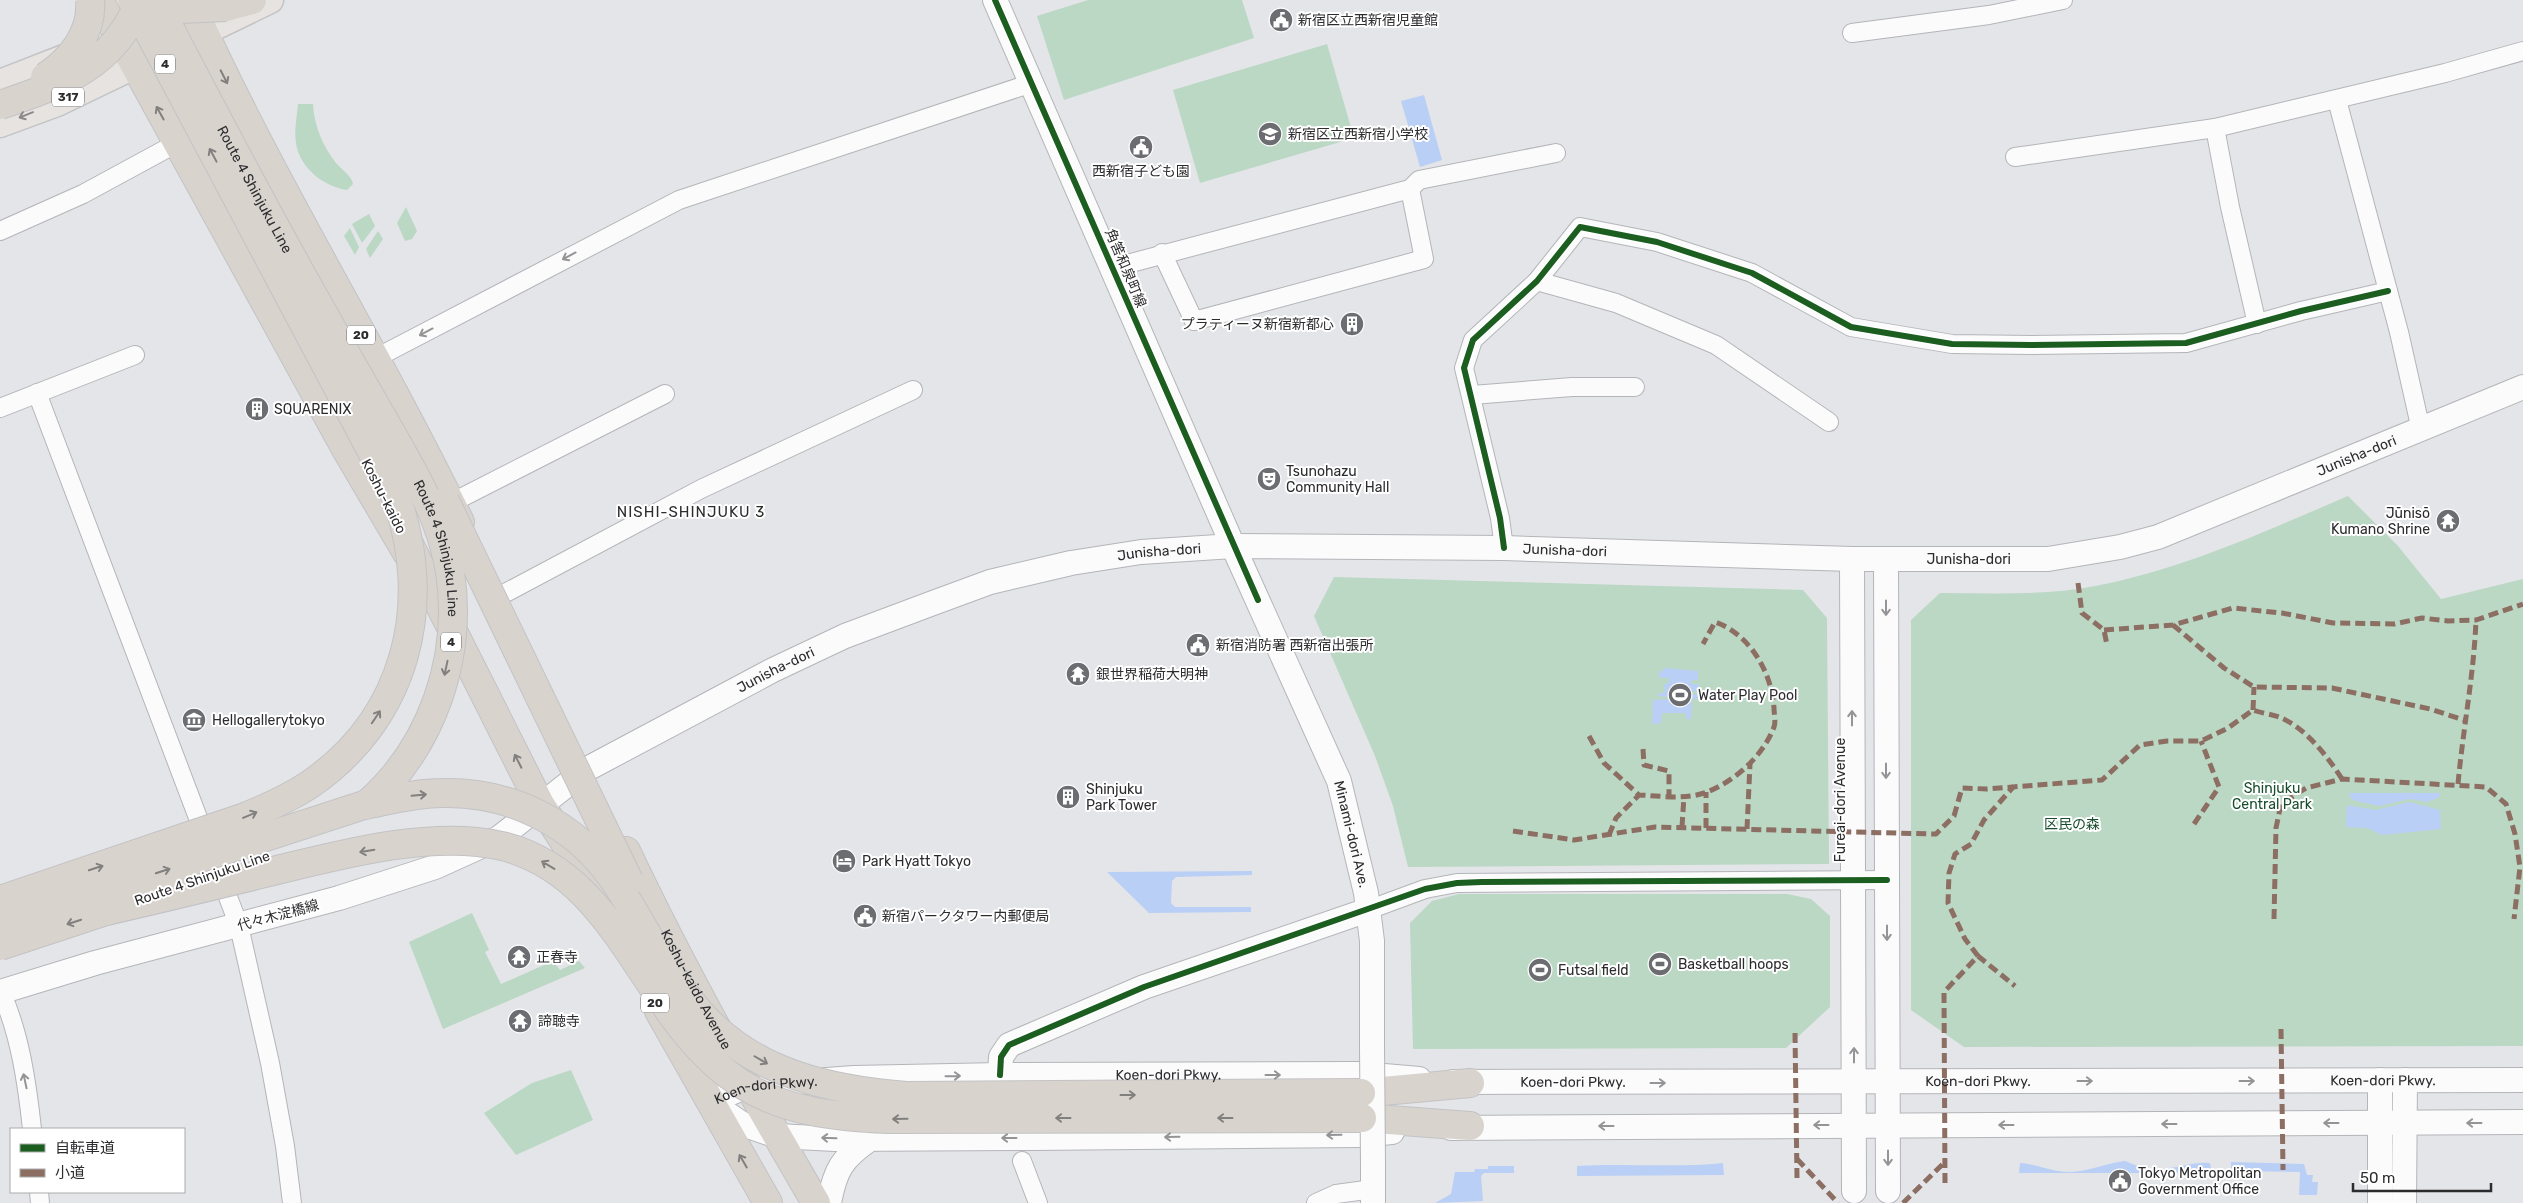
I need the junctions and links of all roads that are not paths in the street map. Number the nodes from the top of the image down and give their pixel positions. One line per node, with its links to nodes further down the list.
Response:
1 (90, 0): 20 (highway, bridge)
2 (99, 0): 14 (highway, 20)
3 (132, 0): 60 (highway, Route 4 Shinjuku Line / 4, one-way to 3, bridge)
4 (140, 0): 22 (highway, bridge)
5 (146, 0): 9 (highway, bridge)
6 (155, 0): 28 (highway, Route 4 Shinjuku Line / 4, bridge)
7 (176, 0): 14 (main road)
8 (189, 0): 15 (highway, 20)
9 (252, 0)
10 (270, 0): 15 (main road, 317)
11 (995, 0): 19 (main road, 角筈和泉町線)
12 (2063, 0): 13 (street)
13 (1852, 32)
14 (116, 33): 17 (highway, 20); 18 (main road)
15 (204, 33): 17 (main road, 317); 38 (highway, 20, one-way to 38)
16 (2523, 51): 21 (street)
17 (134, 64): 23 (main road, 317, one-way to 23); 25 (highway, 20, one-way to 17)
18 (0, 83)
19 (1032, 83): 33 (main road, 角筈和泉町線); 38 (street, one-way to 38)
20 (0, 96)
21 (2337, 100): 24 (street); 35 (street)
22 (0, 105)
23 (0, 124)
24 (2215, 128): 27 (street); 36 (street)
25 (177, 143): 31 (street); 55 (highway, 20)
26 (1556, 153): 29 (street)
27 (2015, 157)
28 (252, 174): 54 (highway, 20); 62 (highway, Route 4 Shinjuku Line / 4, one-way to 62, bridge); 67 (highway, bridge)
29 (1410, 188): 32 (street); 32 (street)
30 (219, 192): 55 (highway, Koshu-kaido / 20)
31 (0, 231)
32 (1162, 254): 33 (street)
33 (1112, 268): 49 (main road, 角筈和泉町線)
34 (1537, 281): 36 (street); 44 (street); 46 (street)
35 (2388, 291): 36 (street); 47 (street)
36 (2257, 324)
37 (136, 355): 42 (street)
38 (374, 359): 48 (highway, 20)
39 (1636, 387): 44 (street)
40 (2523, 387): 47 (main road, Junisha-dori)
41 (913, 390): 53 (street)
42 (37, 393): 45 (street); 64 (street)
43 (665, 394): 48 (street)
44 (1472, 395): 50 (street)
45 (0, 408)
46 (1829, 422)
47 (2421, 430): 52 (main road, Junisha-dori)
48 (451, 503): 53 (highway, 20)
49 (1233, 546): 50 (main road, Junisha-dori); 56 (main road, Junisha-dori); 61 (main road, Minami-dori Ave.)
50 (1504, 548): 51 (main road, Junisha-dori)
51 (1852, 559): 52 (main road, Junisha-dori); 58 (main road, Fureai-dori Avenue, one-way to 51)
52 (1886, 560): 59 (main road, one-way to 59)
53 (496, 598): 54 (highway, 20)
54 (518, 637): 56 (highway, 20)
55 (460, 643): 57 (highway, Koshu-kaido / 20, one-way to 55)
56 (587, 769): 57 (main road, Junisha-dori); 75 (highway, Koshu-kaido Avenue / 20)
57 (540, 804): 64 (main road, 代々木淀橋線); 76 (highway, 20)
58 (1853, 880): 59 (street); 61 (street); 72 (main road, Fureai-dori Avenue, one-way to 58)
59 (1887, 880): 73 (main road, one-way to 73)
60 (0, 900)
61 (1368, 910): 68 (main road); 90 (main road, Minami-dori Ave., bridge)
62 (106, 911): 65 (highway, Route 4 Shinjuku Line / 4, one-way to 65, bridge); 77 (highway, one-way to 62, bridge)
63 (0, 924): 67 (highway, one-way to 67, bridge)
64 (239, 926): 66 (main road, 代々木淀橋線); 91 (street)
65 (0, 946)
66 (1, 992): 84 (street, one-way to 66)
67 (685, 994): 77 (highway, one-way to 77, bridge)
68 (1000, 1075): 74 (main road, Koen-dori Pkwy., one-way to 74); 75 (main road, Koen-dori Pkwy., one-way to 68)
69 (2380, 1080): 70 (main road, Koen-dori Pkwy.); 73 (main road, Koen-dori Pkwy., one-way to 69); 79 (main road)
70 (2405, 1080): 71 (main road, Koen-dori Pkwy.); 80 (main road)
71 (2523, 1080)
72 (1854, 1082): 73 (main road, Koen-dori Pkwy.); 74 (main road, Koen-dori Pkwy., one-way to 72); 81 (main road, Fureai-dori Avenue)
73 (1888, 1082): 82 (main road)
74 (1470, 1083): 77 (highway)
75 (747, 1086): 76 (main road, Koen-dori Pkwy.); 85 (highway, Koshu-kaido Avenue / 20)
76 (710, 1102): 85 (main road, Koen-dori Pkwy.); 92 (highway, 20, one-way to 76)
77 (1361, 1106): 83 (highway)
78 (2523, 1122): 80 (main road, Koen-dori Pkwy., one-way to 80)
79 (2380, 1123): 80 (main road, Koen-dori Pkwy.); 82 (main road, Koen-dori Pkwy., one-way to 82); 97 (main road)
80 (2405, 1123): 98 (main road)
81 (1854, 1125): 82 (main road, Koen-dori Pkwy.); 83 (main road, Koen-dori Pkwy., one-way to 83); 89 (main road, Fureai-dori Avenue)
82 (1888, 1125): 88 (main road, one-way to 88)
83 (1470, 1126): 86 (main road, Koen-dori Pkwy., one-way to 86)
84 (32, 1128)
85 (777, 1136): 86 (main road, Koen-dori Pkwy., one-way to 85); 93 (highway, Koshu-kaido Avenue / 20)
86 (870, 1139): 94 (main road)
87 (1022, 1161): 95 (street)
88 (1888, 1190)
89 (1854, 1191)
90 (1373, 1196): 96 (street)
91 (292, 1203)
92 (768, 1203)
93 (816, 1203)
94 (828, 1203)
95 (1038, 1203)
96 (1316, 1203)
97 (2380, 1203)
98 (2404, 1203)

